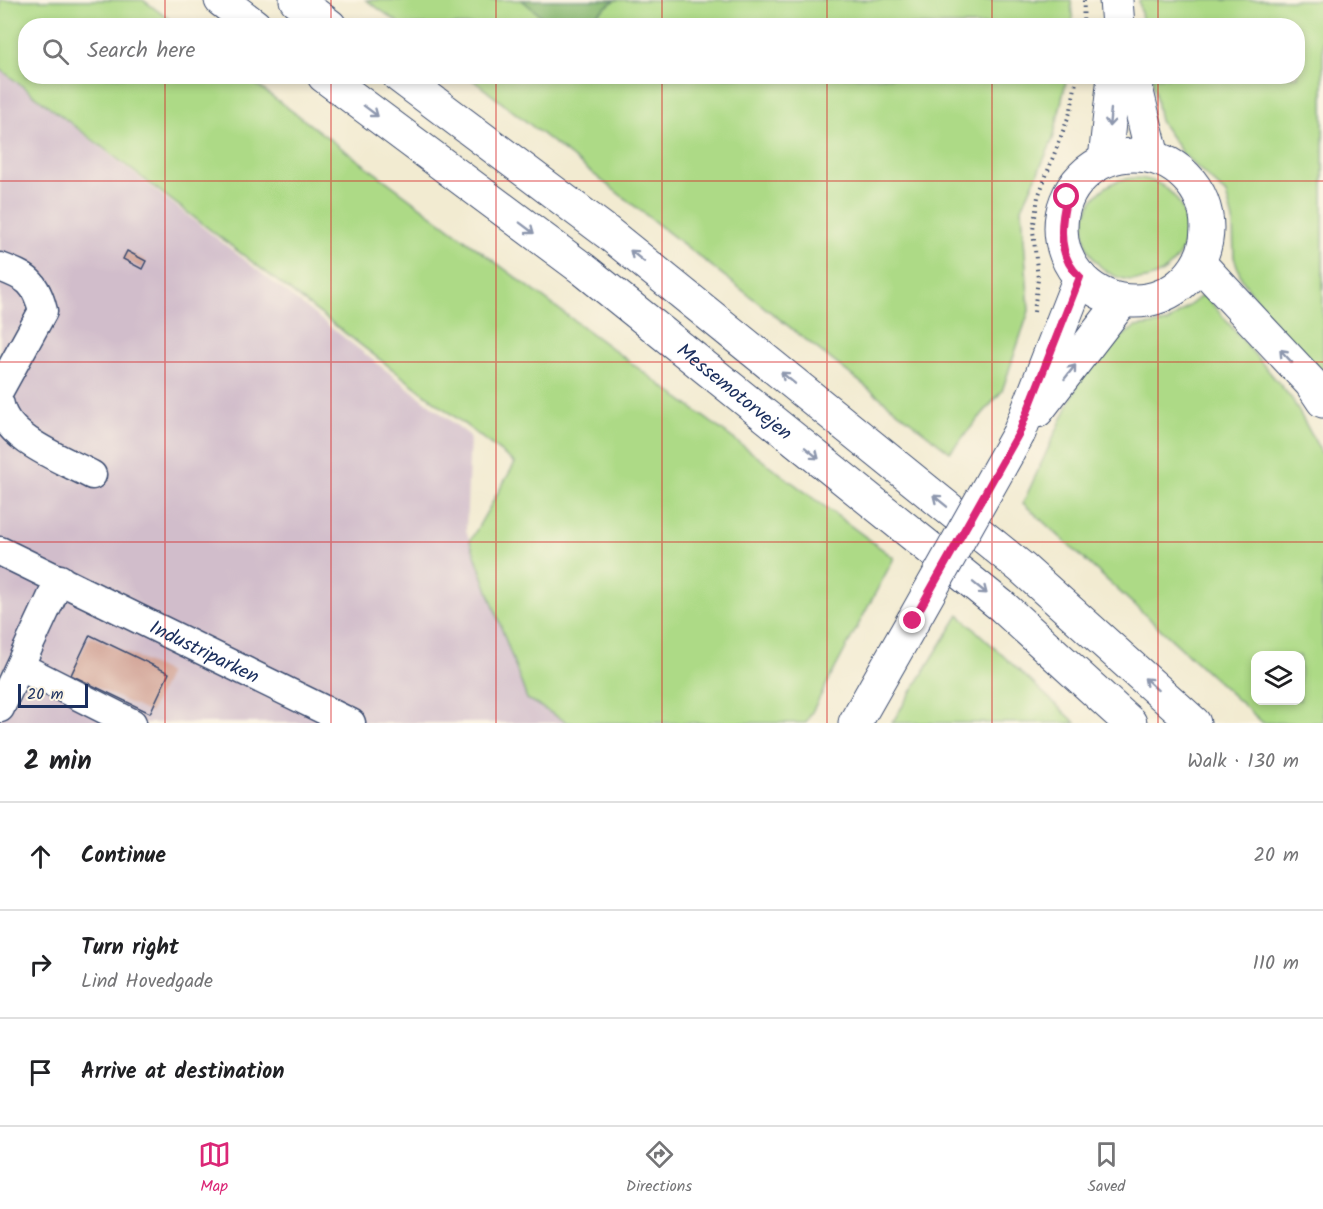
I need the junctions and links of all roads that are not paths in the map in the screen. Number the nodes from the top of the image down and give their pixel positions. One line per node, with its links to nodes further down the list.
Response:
1 (221, 0): 4 (main road)
2 (296, 0): 5 (main road)
3 (1116, 0): 6 (main road)
4 (245, 18)
5 (320, 18)
6 (1117, 18)
7 (335, 84): 29 (main road, Messemotorvejen, one-way to 29)
8 (410, 84): 30 (main road, one-way to 8)
9 (1113, 84): 12 (main road, one-way to 12)
10 (1135, 84): 11 (main road)
11 (1153, 157): 12 (main road); 13 (main road)
12 (1105, 160): 15 (main road)
13 (1199, 263): 16 (main road); 18 (main road, one-way to 13)
14 (0, 267): 17 (street)
15 (1080, 277): 16 (main road); 20 (main road)
16 (1122, 302): 20 (main road, one-way to 16)
17 (0, 389)
18 (1323, 401)
19 (0, 405): 21 (street)
20 (1019, 433): 28 (main road, bridge)
21 (92, 475)
22 (0, 551): 23 (street, Industriparken)
23 (60, 579): 24 (street); 27 (street, Industriparken)
24 (21, 667): 25 (street); 26 (street)
25 (0, 708)
26 (132, 723)
27 (351, 723)
28 (855, 723)
29 (1130, 723)
30 (1194, 723)

